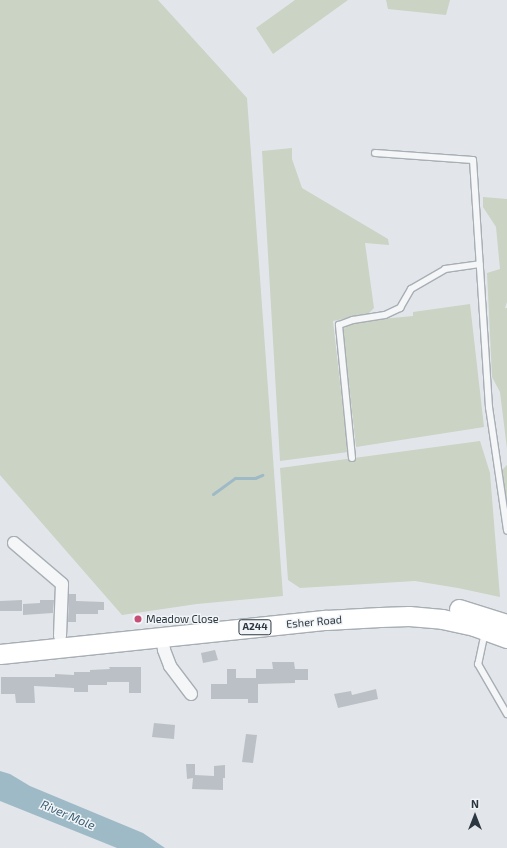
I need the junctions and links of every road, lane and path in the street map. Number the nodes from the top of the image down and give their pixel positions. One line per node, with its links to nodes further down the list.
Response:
1 (375, 153): 2 (lane)
2 (480, 264): 3 (lane); 4 (lane)
3 (352, 458)
4 (507, 531)
5 (14, 543): 8 (street)
6 (507, 624): 8 (main road, Esher Road / A244)
7 (485, 630): 9 (main road, Esher Road / A244); 10 (main road, Esher Road / A244); 14 (lane)
8 (60, 636): 11 (main road, Esher Road / A244)
9 (162, 637): 12 (main road, Esher Road / A244); 13 (street)
10 (507, 638)
11 (0, 642)
12 (0, 654)
13 (191, 694)
14 (507, 714)

